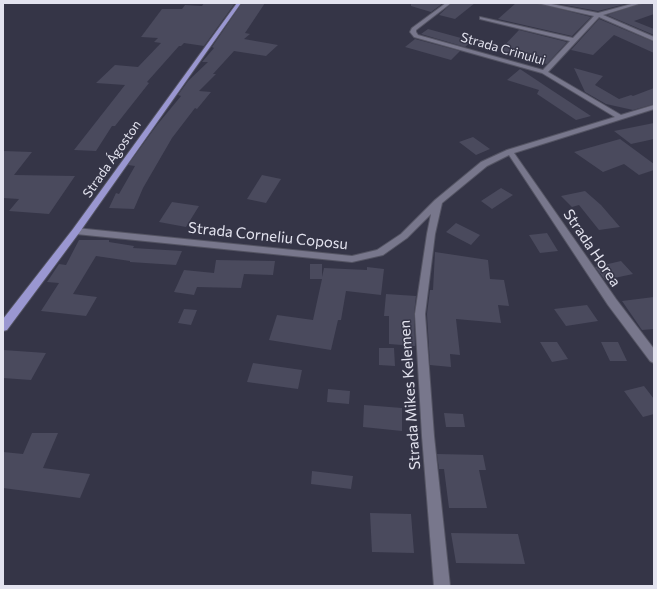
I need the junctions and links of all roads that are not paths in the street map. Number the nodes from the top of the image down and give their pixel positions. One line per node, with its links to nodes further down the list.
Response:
1 (238, 3): 14 (main road, Strada Ágoston)
2 (449, 3): 9 (street, Strada Crinului)
3 (540, 3): 5 (street)
4 (640, 3): 5 (street)
5 (598, 15): 7 (street); 8 (street)
6 (482, 18): 8 (street)
7 (654, 39)
8 (574, 40): 9 (street)
9 (544, 72): 11 (street, Strada Crinului)
10 (654, 107): 11 (street, Strada Corneliu Coposu)
11 (620, 117): 12 (street, Strada Corneliu Coposu)
12 (510, 152): 13 (street, Strada Corneliu Coposu); 16 (street, Strada Horea)
13 (438, 202): 14 (street, Strada Corneliu Coposu); 17 (street, Strada Mikes Kelemen)
14 (76, 231): 15 (main road, Strada Ágoston)
15 (3, 327)
16 (654, 358)
17 (442, 586)

